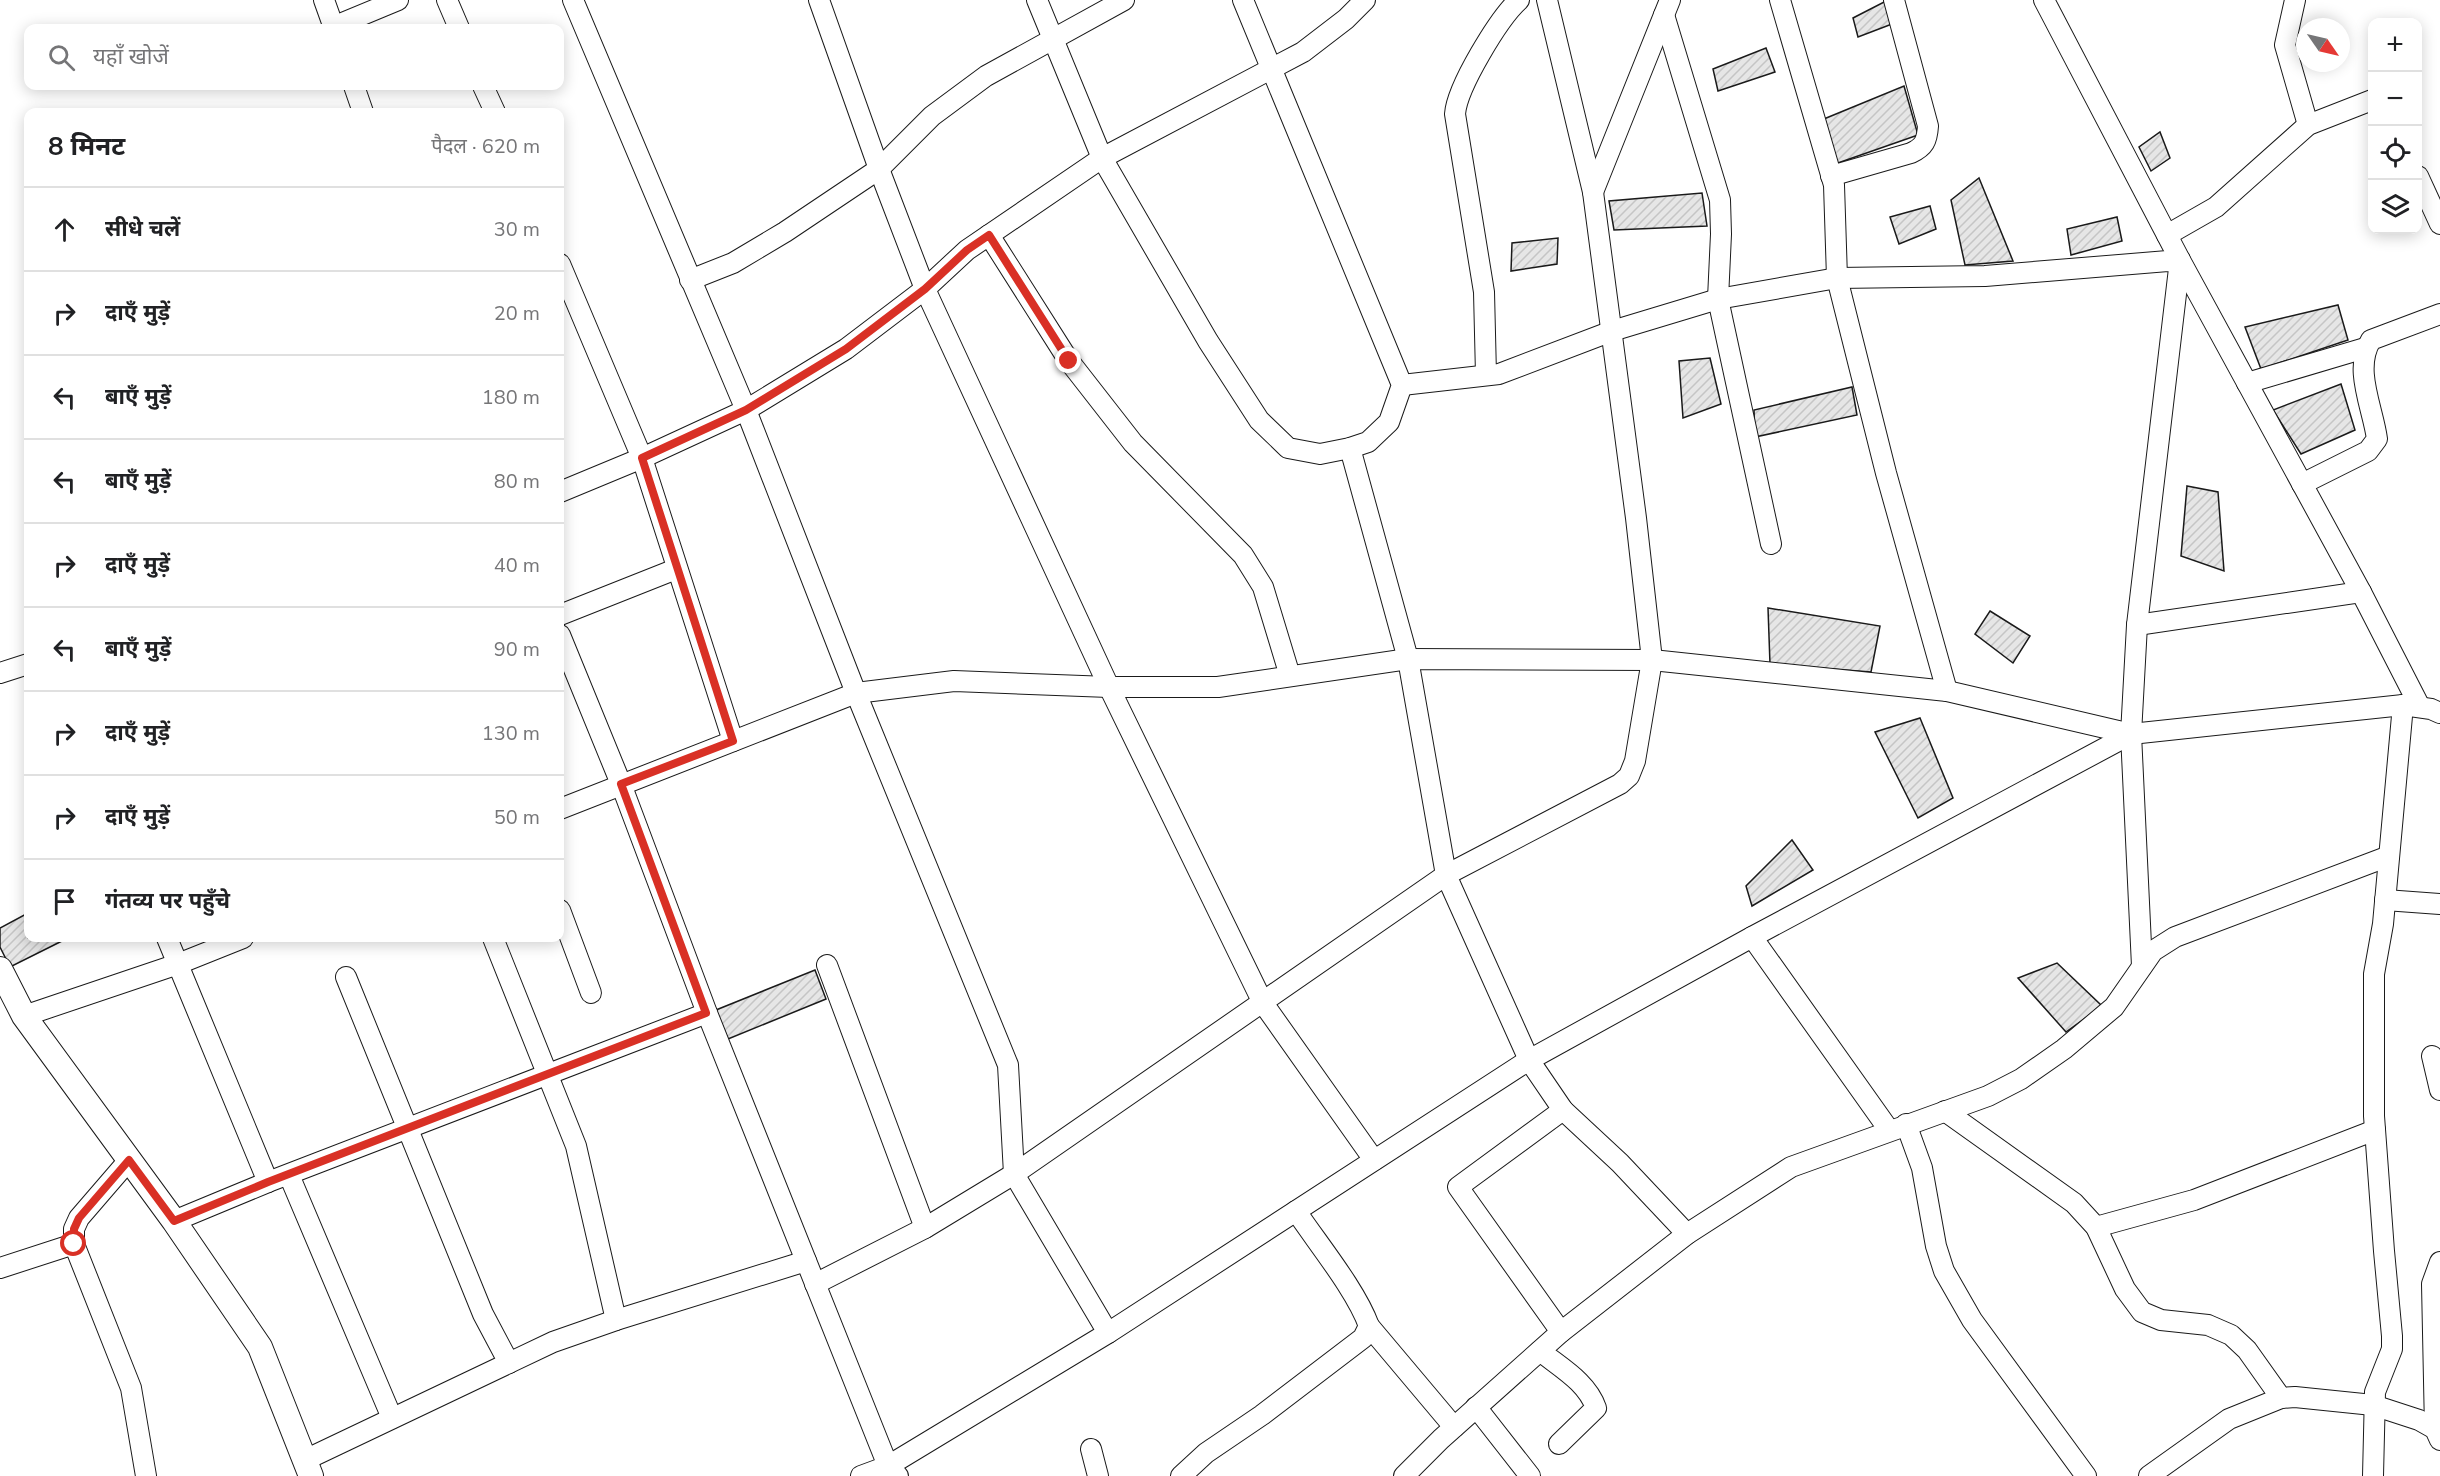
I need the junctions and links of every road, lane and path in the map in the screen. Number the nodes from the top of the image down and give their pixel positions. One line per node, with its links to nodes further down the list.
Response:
1 (324, 0): 17 (street)
2 (398, 0): 18 (street)
3 (447, 0): 19 (street)
4 (573, 0): 39 (street)
5 (819, 0): 29 (street)
6 (1037, 0): 20 (street)
7 (1124, 0): 20 (street)
8 (1243, 0): 21 (street)
9 (1365, 0): 21 (street)
10 (1519, 0): 45 (street)
11 (1547, 0): 32 (street)
12 (1780, 0): 30 (street)
13 (1894, 0): 30 (street)
14 (2044, 0): 35 (street)
15 (2295, 0): 27 (street)
16 (1667, 7): 32 (street); 41 (street)
17 (332, 24)
18 (342, 24)
19 (457, 24)
20 (1053, 38): 28 (street); 29 (street)
21 (1272, 69): 28 (street); 47 (street)
22 (355, 90): 25 (street)
23 (485, 90): 26 (street)
24 (2368, 102): 27 (street)
25 (362, 108)
26 (493, 108)
27 (2308, 125): 35 (street)
28 (1102, 158): 34 (street); 49 (street)
29 (879, 169): 39 (street); 40 (street)
30 (1831, 176): 38 (street)
31 (2420, 180): 33 (street)
32 (1593, 192): 43 (street)
33 (2440, 224)
34 (989, 235): 40 (street); 63 (street)
35 (2167, 235): 36 (street)
36 (2180, 260): 38 (street); 46 (street); 57 (street)
37 (564, 273): 50 (street)
38 (1836, 278): 41 (street); 65 (street)
39 (690, 280): 48 (street)
40 (925, 289): 48 (street); 64 (street)
41 (1718, 299): 43 (street); 53 (street)
42 (2440, 314): 44 (street)
43 (1612, 331): 45 (street); 60 (street)
44 (2365, 348): 46 (street); 51 (street)
45 (1486, 375): 47 (street)
46 (2247, 383): 51 (street)
47 (1402, 385): 49 (street)
48 (746, 410): 50 (street); 66 (street)
49 (1350, 448): 59 (street)
50 (642, 458): 52 (street); 54 (street)
51 (2302, 484): 55 (street)
52 (564, 490)
53 (1771, 544)
54 (676, 569): 56 (street); 69 (street)
55 (2361, 592): 57 (street); 67 (street)
56 (564, 613)
57 (2137, 625): 68 (street)
58 (564, 645): 70 (street)
59 (1408, 659): 60 (street); 63 (street); 73 (street)
60 (1652, 660): 65 (street); 73 (street)
61 (24, 665): 62 (street)
62 (0, 673)
63 (1290, 676): 64 (street)
64 (1109, 687): 66 (street); 88 (street)
65 (1947, 691): 68 (street)
66 (856, 693): 69 (street); 102 (street)
67 (2427, 705): 68 (street); 72 (street)
68 (2131, 734): 77 (street); 83 (street)
69 (733, 741): 70 (street)
70 (621, 784): 71 (street); 89 (street)
71 (564, 807)
72 (2389, 856): 74 (street); 83 (street)
73 (1446, 875): 88 (street); 92 (street)
74 (2385, 900): 75 (street); 99 (street)
75 (2440, 904)
76 (564, 921): 86 (street)
77 (1752, 937): 92 (street); 97 (street)
78 (169, 942): 81 (street)
79 (233, 942): 81 (street)
80 (495, 942): 93 (street)
81 (178, 964): 90 (street); 104 (street)
82 (827, 965): 108 (street)
83 (2142, 966): 96 (street)
84 (0, 969): 87 (street)
85 (346, 977): 98 (street)
86 (591, 993)
87 (6, 994): 90 (street)
88 (1263, 1003): 101 (street); 102 (street)
89 (706, 1013): 93 (street); 111 (street)
90 (24, 1016): 100 (street)
91 (2432, 1056): 94 (street)
92 (1529, 1060): 95 (street); 101 (street)
93 (548, 1075): 98 (street); 115 (street)
94 (2440, 1090)
95 (1563, 1110): 109 (street); 117 (street)
96 (1945, 1110): 97 (street); 107 (street)
97 (1898, 1127): 109 (street); 137 (street)
98 (409, 1128): 103 (street); 120 (street)
99 (2375, 1130): 107 (street); 122 (street)
100 (129, 1160): 106 (street); 110 (street)
101 (1374, 1160): 105 (street)
102 (1014, 1174): 108 (street); 118 (street)
103 (289, 1175): 104 (street); 124 (street)
104 (268, 1182): 106 (street)
105 (1296, 1211): 116 (street); 118 (street)
106 (174, 1221): 129 (street)
107 (2096, 1227): 121 (street)
108 (925, 1228): 114 (street)
109 (1687, 1234): 117 (street)
110 (74, 1244): 113 (street); 131 (street)
111 (806, 1261): 114 (street); 115 (street)
112 (2440, 1262): 126 (street)
113 (0, 1268)
114 (815, 1284): 130 (street)
115 (616, 1320): 120 (street)
116 (1369, 1326): 125 (street); 134 (street)
117 (1561, 1332): 119 (street)
118 (1108, 1333): 130 (street)
119 (1540, 1351): 123 (street); 127 (street)
120 (509, 1363): 124 (street)
121 (2281, 1398): 122 (street); 138 (street)
122 (2373, 1405): 126 (street); 139 (street)
123 (1476, 1407): 125 (street); 136 (street)
124 (392, 1418): 129 (street)
125 (1454, 1427): 135 (street)
126 (2437, 1434)
127 (1559, 1444)
128 (1091, 1449): 133 (street)
129 (308, 1468)
130 (893, 1471): 132 (street)
131 (146, 1476)
132 (861, 1476)
133 (1098, 1476)
134 (1181, 1476)
135 (1404, 1476)
136 (1530, 1476)
137 (2086, 1476)
138 (2149, 1476)
139 (2373, 1476)

